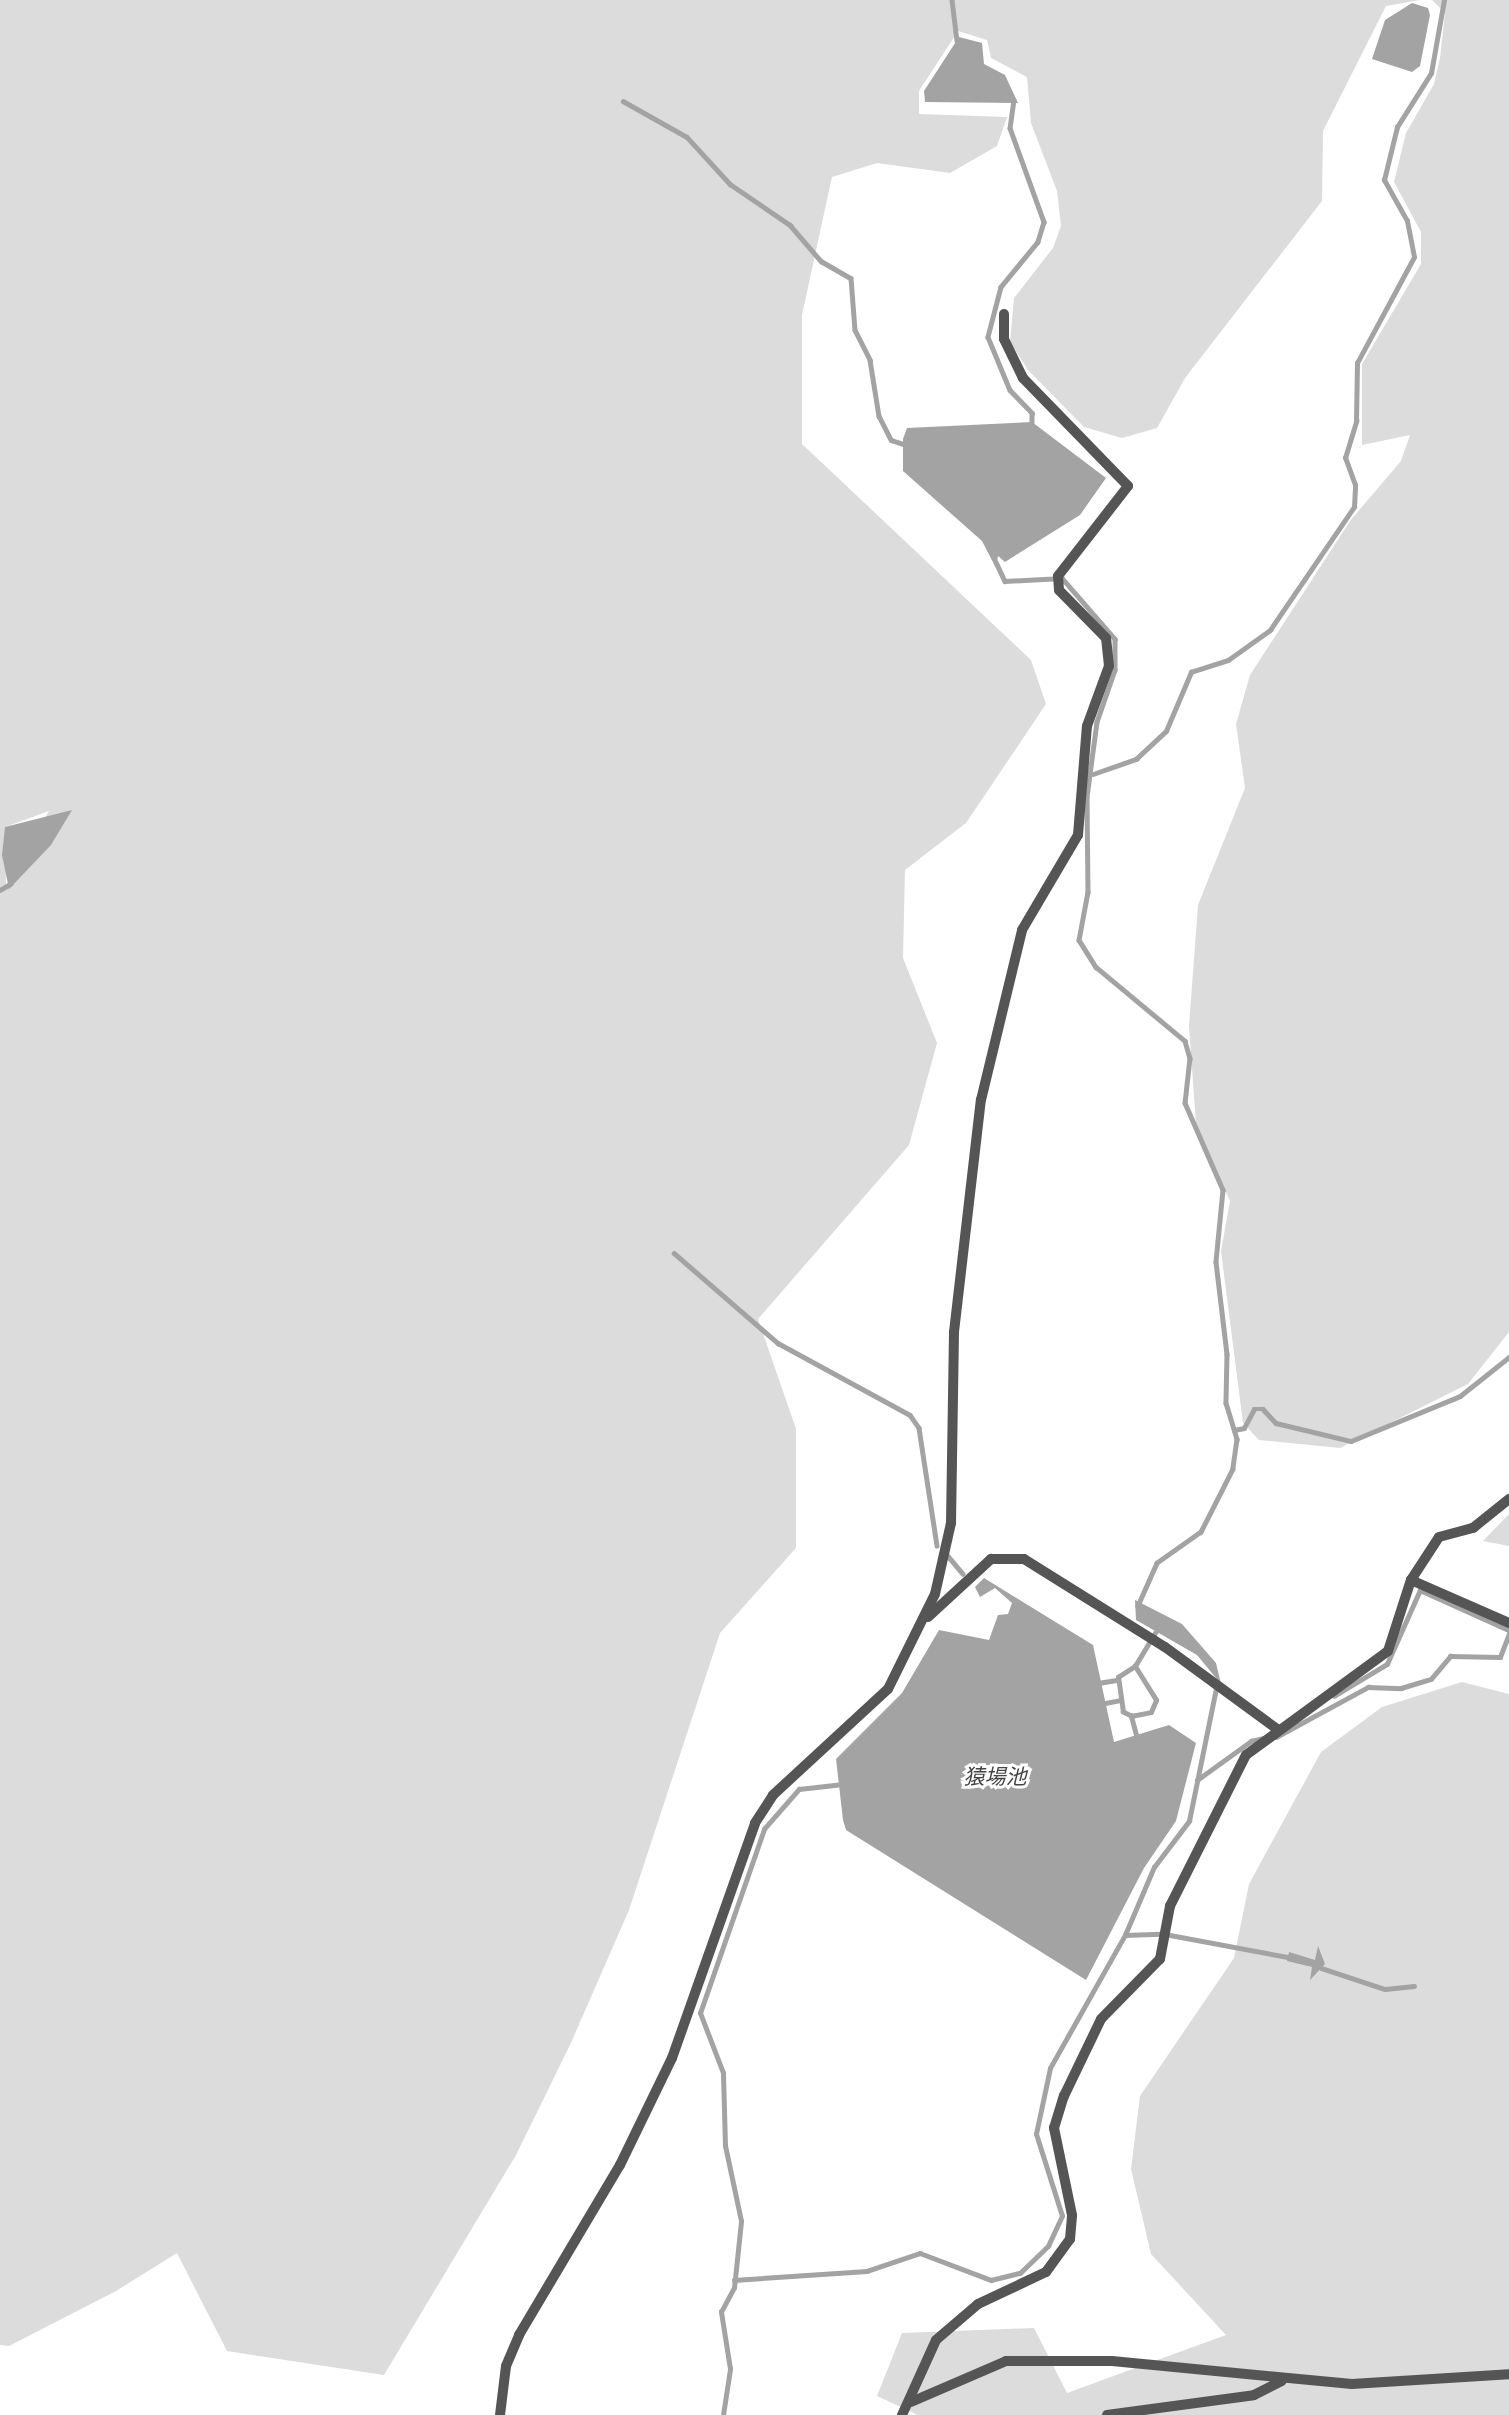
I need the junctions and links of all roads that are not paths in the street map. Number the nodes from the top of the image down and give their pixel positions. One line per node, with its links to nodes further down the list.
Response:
1 (1004, 314): 4 (street)
2 (1509, 1499): 3 (street)
3 (1411, 1580): 5 (street); 6 (street)
4 (928, 1616): 6 (street); 10 (street)
5 (1509, 1623)
6 (1270, 1734): 9 (street)
7 (1509, 2374): 8 (street)
8 (1282, 2381): 9 (street); 12 (street)
9 (911, 2402): 11 (street)
10 (500, 2415)
11 (902, 2415)
12 (1107, 2415)

